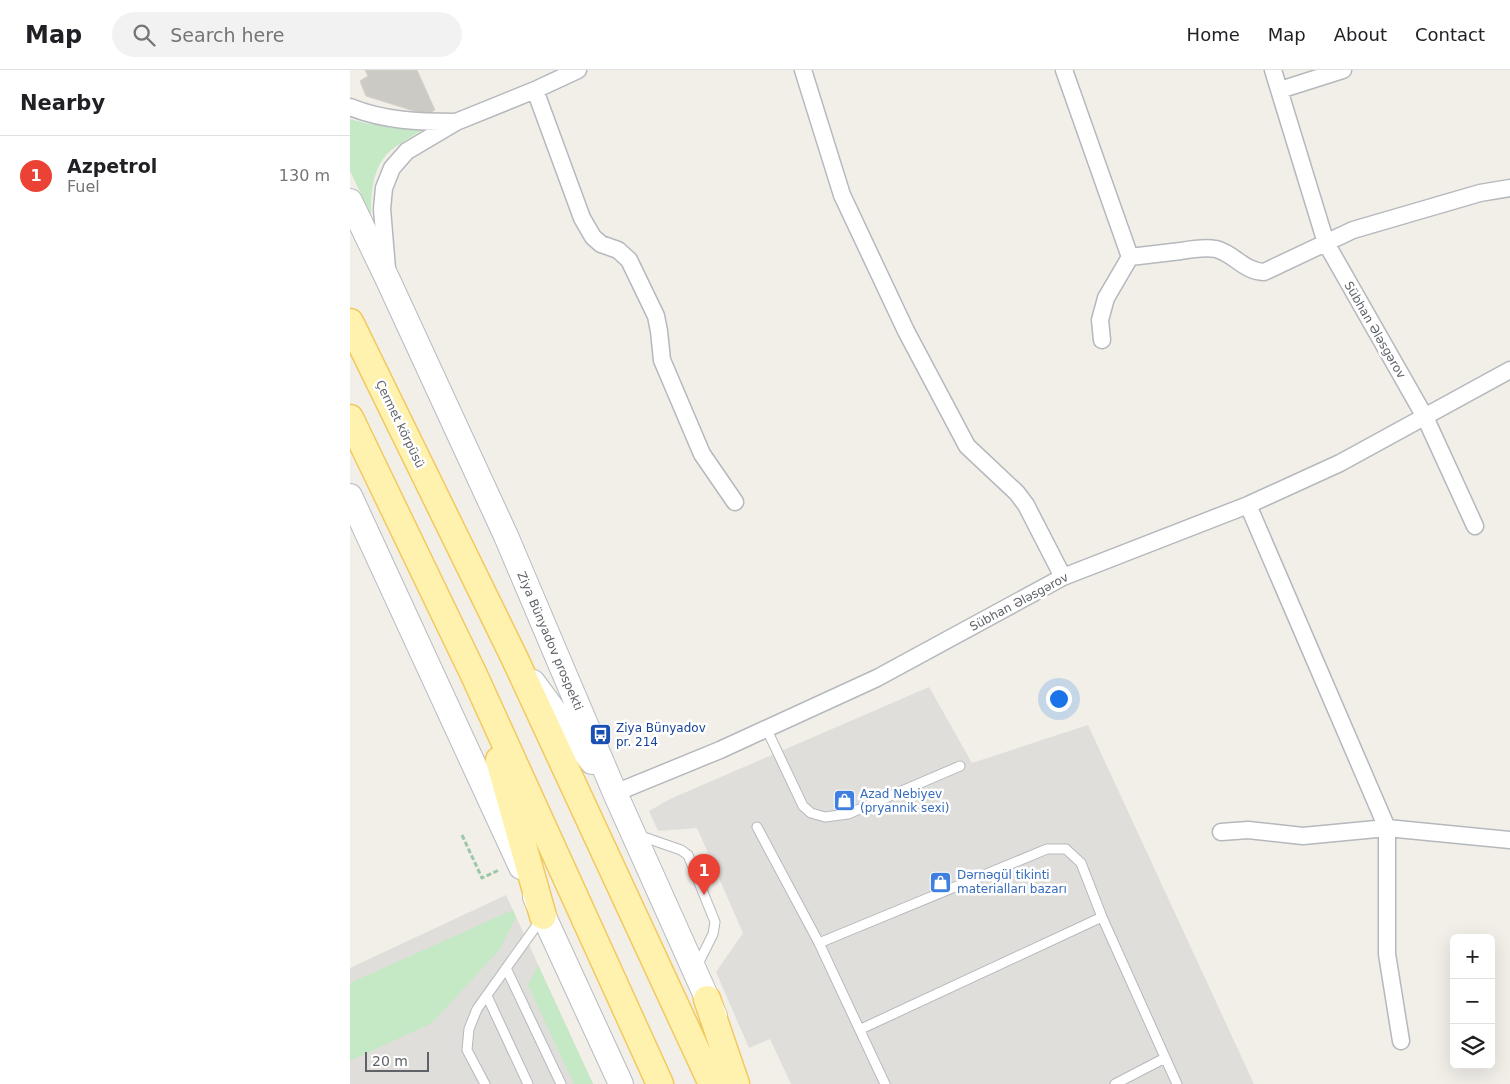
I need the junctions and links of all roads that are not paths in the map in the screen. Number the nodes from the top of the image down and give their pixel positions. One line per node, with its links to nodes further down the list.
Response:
1 (578, 70): 6 (street)
2 (803, 70): 24 (street)
3 (1064, 70): 13 (street)
4 (1273, 70): 7 (street, Sübhan Ələsgərov)
5 (1343, 70): 7 (street)
6 (535, 90): 9 (street); 21 (street)
7 (1280, 90): 12 (street, Sübhan Ələsgərov)
8 (350, 107): 9 (street)
9 (456, 122): 14 (street)
10 (1510, 188): 12 (street)
11 (350, 201): 14 (main road, Ziya Bünyadov prospekti)
12 (1326, 243): 13 (street); 18 (street, Sübhan Ələsgərov)
13 (1130, 257): 16 (street)
14 (388, 280): 29 (main road, Ziya Bünyadov prospekti)
15 (350, 322): 25 (main road, Çermet körpüsü)
16 (1102, 340)
17 (1510, 370): 18 (street, Sübhan Ələsgərov)
18 (1425, 417): 22 (street, Sübhan Ələsgərov); 23 (street, Sübhan Ələsgərov)
19 (350, 418): 26 (main road)
20 (350, 496): 35 (main road)
21 (735, 502)
22 (1248, 505): 24 (street, Sübhan Ələsgərov); 31 (street)
23 (1475, 526)
24 (1063, 578): 27 (street, Sübhan Ələsgərov)
25 (514, 657): 29 (main road); 50 (main road)
26 (474, 675): 35 (main road); 49 (main road)
27 (766, 730): 28 (lane); 29 (street, Sübhan Ələsgərov)
28 (960, 766)
29 (616, 793): 33 (main road, Ziya Bünyadov prospekti)
30 (757, 827): 37 (lane)
31 (1387, 828): 32 (street); 34 (street); 43 (street)
32 (1221, 832)
33 (633, 833): 39 (main road, Ziya Bünyadov prospekti); 39 (lane)
34 (1510, 840)
35 (543, 916): 38 (lane); 48 (main road)
36 (1102, 917): 37 (lane); 42 (lane); 44 (lane)
37 (818, 943): 42 (lane)
38 (506, 968): 40 (lane); 47 (lane)
39 (695, 971): 41 (main road, Ziya Bünyadov prospekti)
40 (487, 996): 45 (lane); 46 (lane)
41 (707, 999): 51 (main road); 52 (main road, Ziya Bünyadov prospekti)
42 (860, 1030): 53 (lane)
43 (1401, 1041)
44 (1165, 1058): 54 (lane); 55 (lane)
45 (484, 1084)
46 (528, 1084)
47 (561, 1084)
48 (621, 1084)
49 (660, 1084)
50 (712, 1084)
51 (736, 1084)
52 (745, 1084)
53 (885, 1084)
54 (1115, 1084)
55 (1177, 1084)

